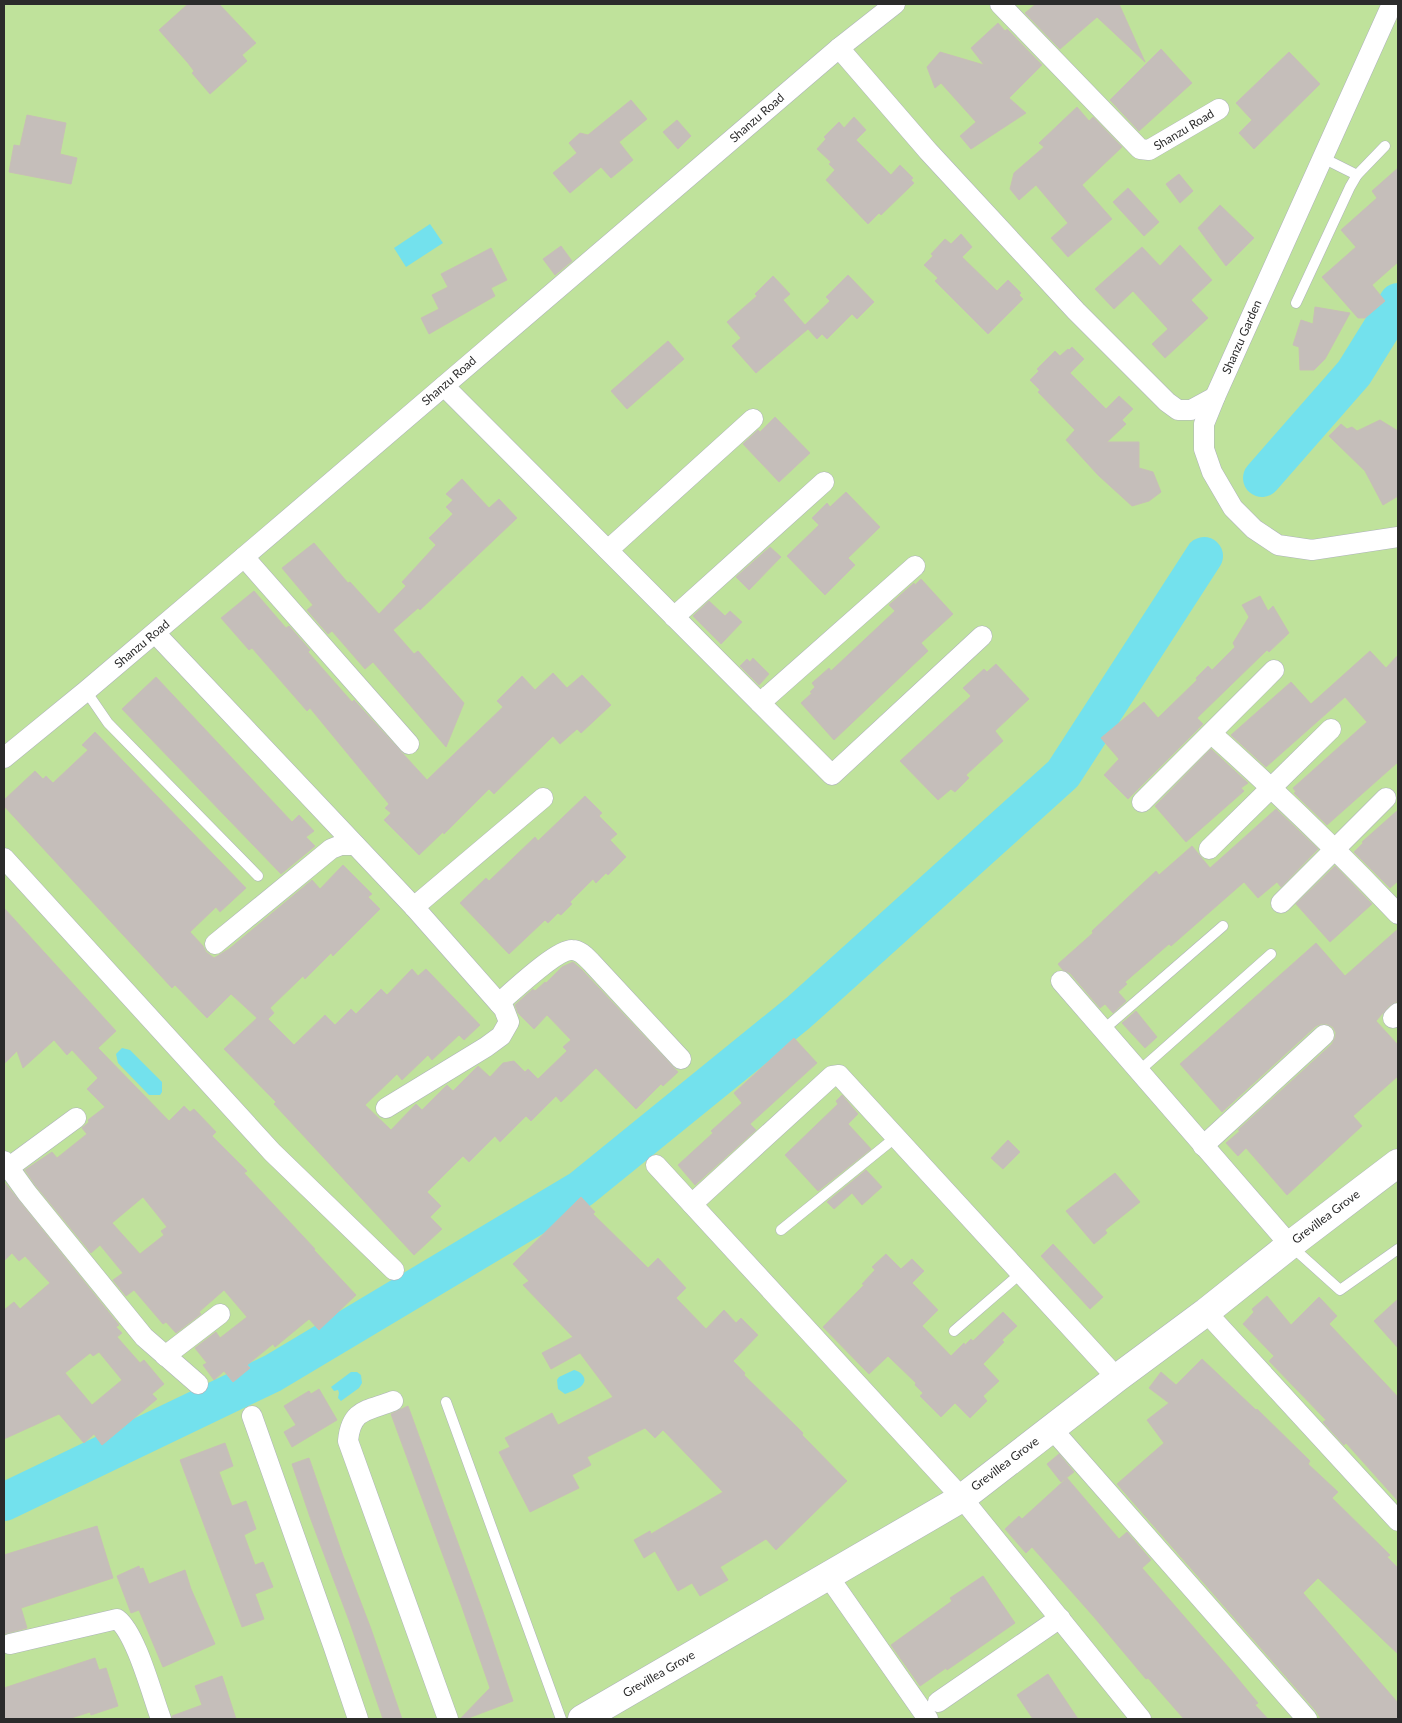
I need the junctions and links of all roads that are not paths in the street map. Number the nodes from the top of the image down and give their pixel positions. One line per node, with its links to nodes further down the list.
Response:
1 (895, 4): 4 (street, Shanzu Road)
2 (1000, 4): 5 (street, Shanzu Road)
3 (1392, 4): 7 (street, Shanzu Garden)
4 (839, 48): 10 (street, Shanzu Road); 11 (street)
5 (1219, 109)
6 (1384, 146): 8 (lane)
7 (1323, 158): 8 (lane); 11 (street, Shanzu Garden)
8 (1357, 175): 9 (lane)
9 (1296, 303)
10 (444, 386): 15 (street); 16 (street, Shanzu Road)
11 (1215, 397): 14 (street, Shanzu Garden)
12 (753, 419): 15 (street)
13 (824, 482): 18 (street)
14 (1398, 538)
15 (608, 550): 18 (street)
16 (244, 557): 19 (street, Shanzu Road); 26 (street)
17 (915, 566): 23 (street)
18 (674, 617): 23 (street)
19 (155, 633): 22 (street, Shanzu Road); 32 (street)
20 (982, 636): 23 (street)
21 (1274, 670): 25 (street)
22 (86, 691): 27 (street, Shanzu Road); 36 (lane)
23 (760, 702)
24 (1332, 729): 28 (street)
25 (1212, 734): 28 (street); 31 (street)
26 (409, 744)
27 (4, 758)
28 (1272, 788): 33 (street); 34 (street)
29 (543, 798): 38 (street)
30 (1386, 798): 33 (street)
31 (1142, 802)
32 (355, 845): 38 (street); 41 (street)
33 (1336, 848): 37 (street); 39 (street)
34 (1210, 849)
35 (4, 858): 60 (street)
36 (258, 876)
37 (1281, 903)
38 (414, 907): 44 (street)
39 (1398, 914)
40 (1223, 926): 45 (lane)
41 (216, 944)
42 (1271, 954): 48 (lane)
43 (1061, 982): 45 (street)
44 (499, 1003): 47 (street); 49 (street)
45 (1103, 1030): 48 (street)
46 (1324, 1035): 52 (street)
47 (681, 1059)
48 (1139, 1070): 52 (street)
49 (386, 1108)
50 (76, 1118): 54 (street)
51 (896, 1137): 56 (street); 57 (lane); 61 (street)
52 (1203, 1146): 58 (street)
53 (1398, 1163): 58 (street, Grevillea Grove)
54 (6, 1165): 65 (street)
55 (656, 1165): 56 (street)
56 (692, 1204): 72 (street)
57 (781, 1230)
58 (1290, 1245): 59 (lane); 62 (street, Grevillea Grove)
59 (1398, 1249)
60 (394, 1270)
61 (1021, 1273): 64 (lane); 66 (street)
62 (1206, 1312): 66 (street, Grevillea Grove); 73 (street)
63 (220, 1314): 65 (street)
64 (954, 1331)
65 (165, 1356): 67 (street)
66 (1117, 1378): 71 (street, Grevillea Grove)
67 (198, 1384)
68 (394, 1401): 80 (street)
69 (446, 1402): 81 (lane)
70 (252, 1416): 79 (street)
71 (1052, 1429): 72 (street, Grevillea Grove); 84 (street)
72 (962, 1498): 74 (street, Grevillea Grove); 75 (street)
73 (1398, 1521)
74 (828, 1576): 77 (street); 82 (street, Grevillea Grove)
75 (1060, 1618): 77 (street); 83 (street)
76 (10, 1644): 78 (street)
77 (933, 1711)
78 (161, 1719)
79 (358, 1719)
80 (448, 1719)
81 (561, 1719)
82 (582, 1719)
83 (1141, 1719)
84 (1307, 1719)

